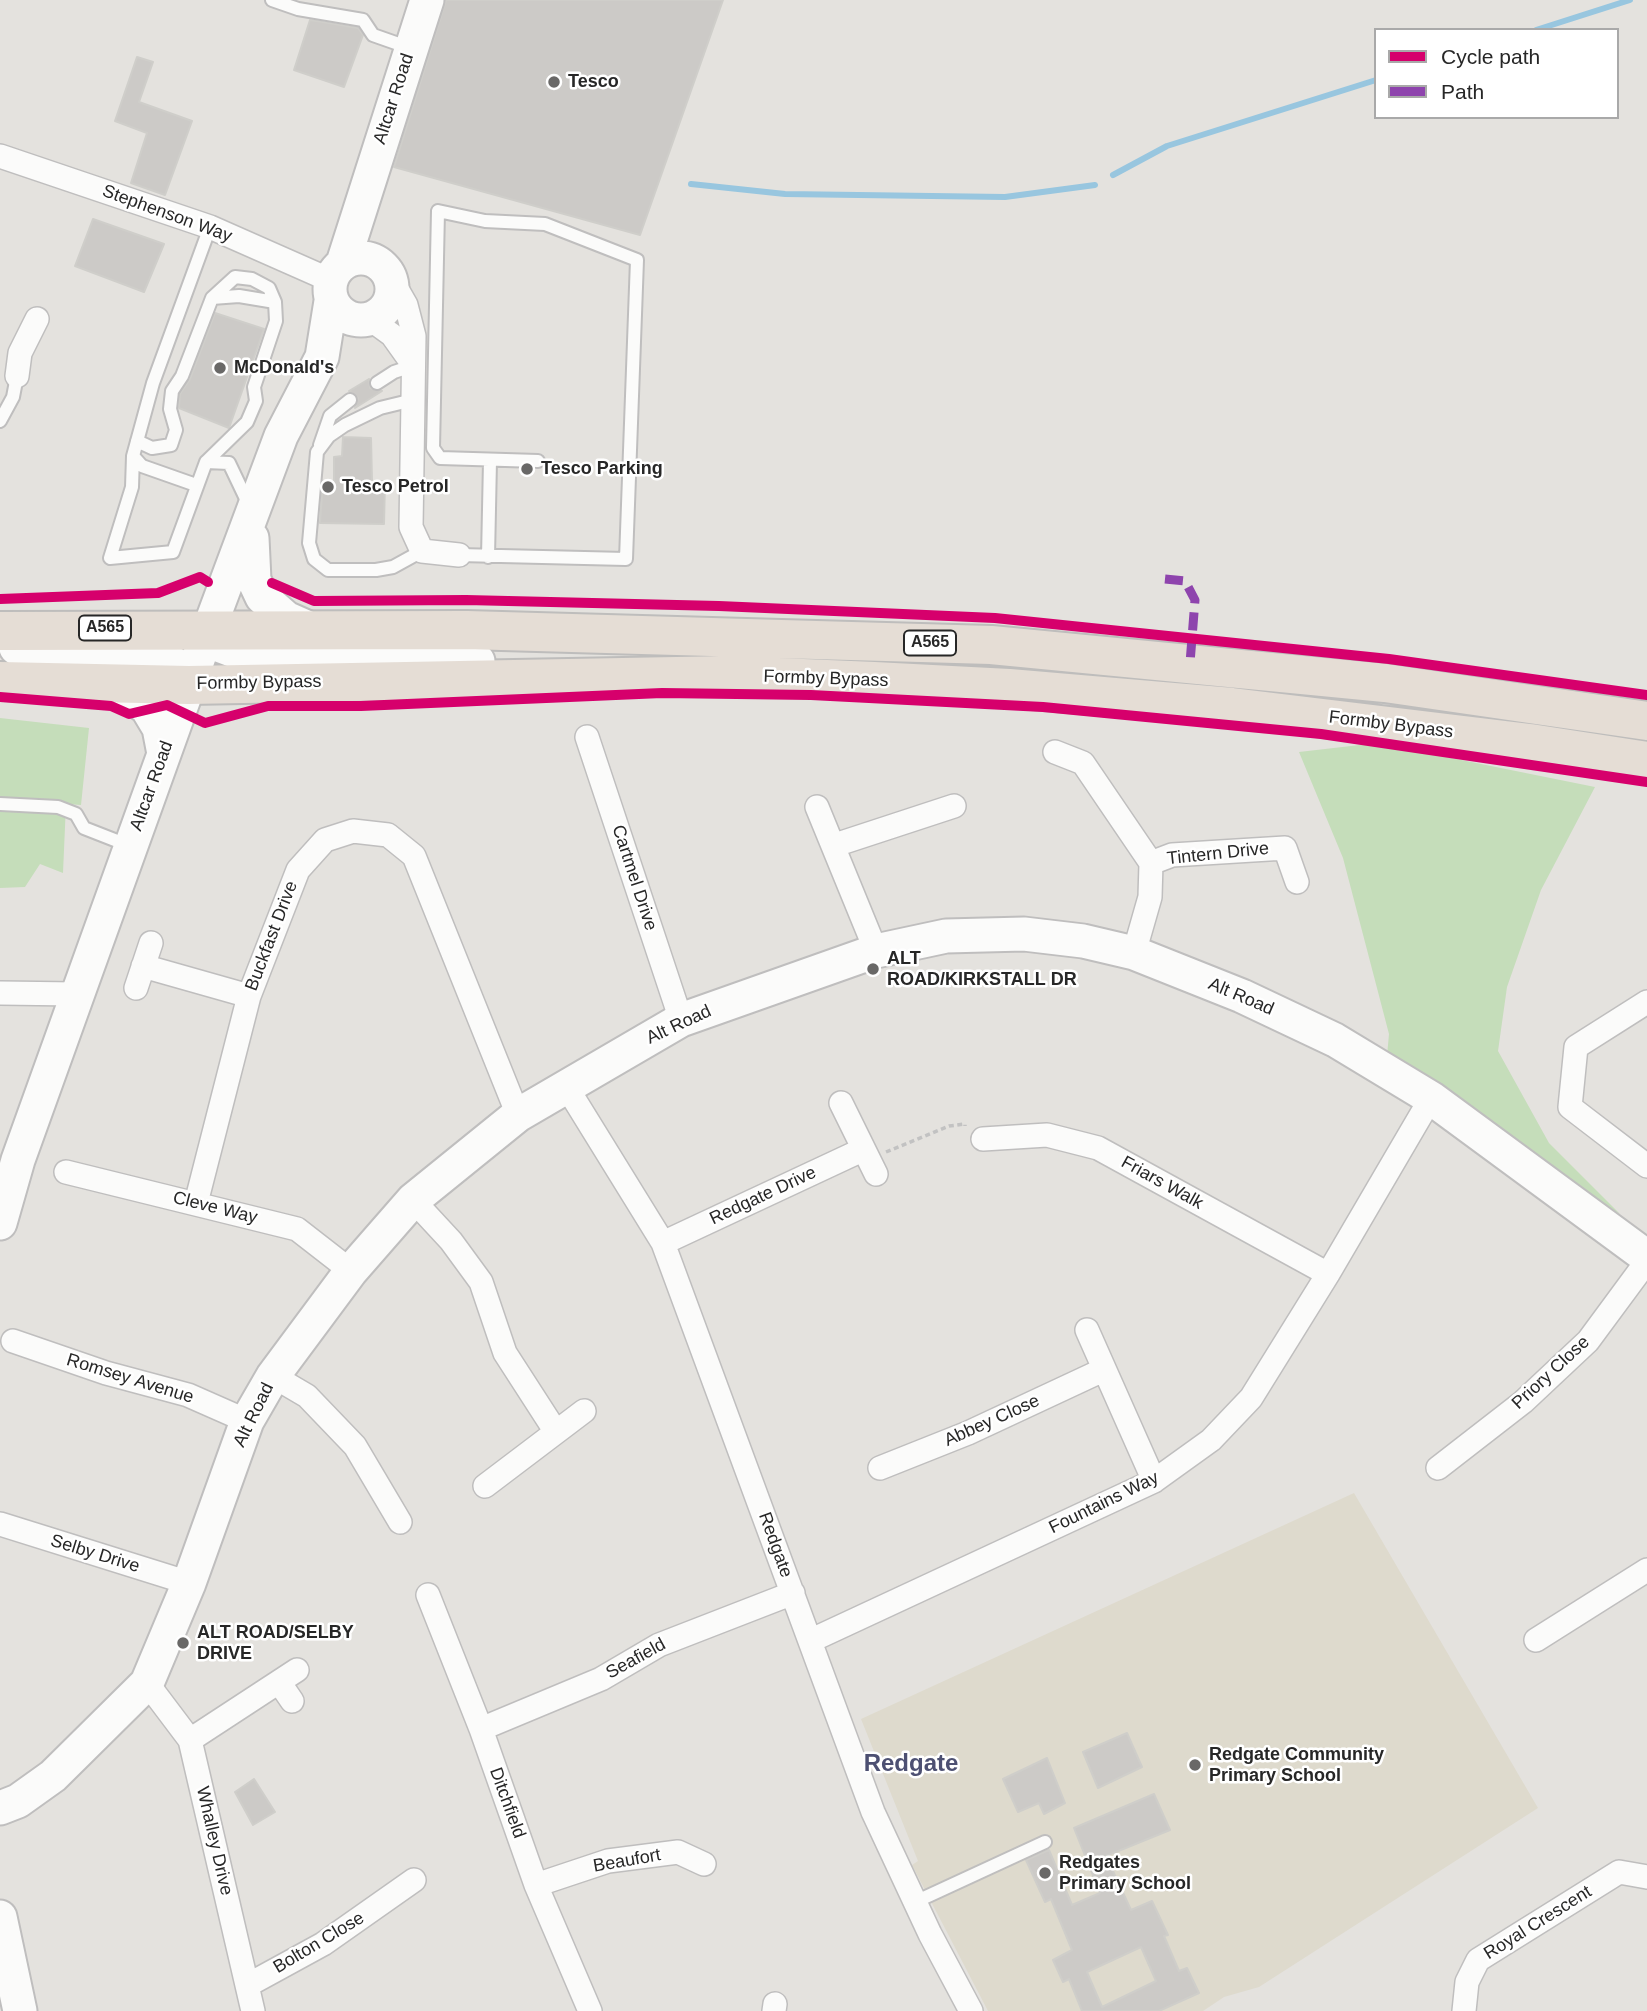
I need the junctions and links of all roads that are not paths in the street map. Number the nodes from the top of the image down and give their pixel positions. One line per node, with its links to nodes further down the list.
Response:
1 (272, 0): 3 (lane)
2 (427, 0): 3 (main road, Altcar Road)
3 (410, 48): 5 (main road, Altcar Road)
4 (0, 156): 6 (street, Stephenson Way)
5 (365, 200): 7 (main road); 8 (main road, Altcar Road)
6 (210, 227): 8 (street, Stephenson Way); 21 (lane)
7 (387, 273): 8 (main road); 12 (main road); 15 (street)
8 (335, 281): 12 (main road); 14 (main road, Altcar Road)
9 (212, 298): 10 (lane); 10 (lane); 21 (lane)
10 (275, 302): 26 (lane)
11 (37, 319): 13 (street)
12 (366, 320): 14 (main road, Altcar Road); 15 (street)
13 (10, 351): 17 (street)
14 (322, 357): 28 (main road, Altcar Road)
15 (412, 365): 16 (lane); 19 (street)
16 (377, 383)
17 (15, 387): 20 (lane)
18 (350, 400): 22 (lane)
19 (413, 400): 22 (lane); 29 (street)
20 (0, 421)
21 (137, 441): 23 (lane)
22 (317, 452): 29 (lane)
23 (137, 461): 27 (lane); 27 (lane)
24 (490, 461): 25 (lane); 31 (lane); 31 (lane)
25 (538, 461)
26 (206, 462): 27 (lane); 28 (lane)
27 (197, 485)
28 (252, 516): 32 (main road, Altcar Road); 33 (main road)
29 (422, 551): 30 (street)
30 (459, 555): 31 (lane)
31 (488, 557)
32 (209, 629): 33 (highway, A565); 34 (highway, A565); 36 (main road); 39 (main road, Altcar Road)
33 (312, 629): 40 (highway, A565)
34 (0, 631)
35 (0, 648): 39 (main road)
36 (585, 676): 39 (highway, Formby Bypass); 44 (highway, Formby Bypass)
37 (0, 681): 38 (highway, Formby Bypass)
38 (93, 683): 39 (highway, Formby Bypass); 43 (main road)
39 (189, 685): 43 (main road, Altcar Road)
40 (1647, 721)
41 (587, 737): 61 (street, Cartmel Drive)
42 (1055, 752): 50 (street, Tintern Drive)
43 (164, 754): 49 (main road, Altcar Road)
44 (1647, 761)
45 (0, 804): 49 (lane)
46 (954, 806): 48 (street)
47 (817, 807): 48 (street)
48 (835, 845): 53 (street)
49 (130, 846): 58 (main road, Altcar Road)
50 (1151, 863): 51 (street, Tintern Drive); 54 (street, Tintern Drive)
51 (1297, 882)
52 (151, 943): 55 (street)
53 (876, 951): 54 (main road, Alt Road); 61 (main road, Alt Road)
54 (1134, 953): 63 (main road, Alt Road)
55 (144, 966): 56 (street); 59 (street)
56 (136, 988)
57 (0, 993): 58 (street)
58 (76, 995): 71 (main road, Altcar Road)
59 (249, 996): 65 (street, Buckfast Drive); 70 (street, Buckfast Drive)
60 (1647, 1002): 67 (street)
61 (681, 1020): 62 (main road, Alt Road)
62 (566, 1086): 65 (main road, Alt Road); 72 (street, Redgate)
63 (1431, 1098): 73 (main road, Alt Road); 75 (street, Fountains Way)
64 (841, 1103): 72 (street, Redgate Drive)
65 (518, 1115): 69 (main road, Alt Road)
66 (983, 1139): 75 (street, Friars Walk)
67 (1647, 1166)
68 (66, 1173): 70 (street, Cleve Way)
69 (413, 1200): 74 (main road, Alt Road); 82 (street)
70 (196, 1203): 74 (street, Cleve Way)
71 (0, 1223)
72 (663, 1243): 91 (street, Redgate)
73 (1647, 1259): 84 (street, Priory Close)
74 (351, 1271): 79 (main road, Alt Road)
75 (1328, 1274): 85 (street, Fountains Way)
76 (1087, 1330): 78 (street)
77 (13, 1342): 81 (street, Romsey Avenue)
78 (1103, 1370): 83 (street, Abbey Close); 85 (street)
79 (273, 1376): 81 (main road, Alt Road); 87 (street)
80 (584, 1411): 82 (street)
81 (247, 1421): 90 (main road, Alt Road)
82 (556, 1432): 86 (street)
83 (880, 1468)
84 (1438, 1468)
85 (1154, 1481): 93 (street, Fountains Way)
86 (485, 1486)
87 (400, 1521)
88 (0, 1524): 90 (street, Selby Drive)
89 (1647, 1570): 94 (street)
90 (189, 1583): 95 (main road, Alt Road)
91 (793, 1593): 93 (street, Redgate); 97 (street, Seafield)
92 (429, 1594): 97 (street, Ditchfield)
93 (812, 1640): 105 (street, Redgate)
94 (1536, 1640)
95 (147, 1683): 98 (street, Whalley Drive); 99 (main road, Alt Road)
96 (292, 1701): 98 (street)
97 (481, 1729): 104 (street, Ditchfield)
98 (190, 1740): 107 (street, Whalley Drive)
99 (0, 1808)
100 (1045, 1842): 105 (lane)
101 (704, 1864): 104 (street, Beaufort)
102 (1647, 1877): 112 (street, Royal Crescent)
103 (414, 1880): 107 (street, Bolton Close)
104 (536, 1885): 110 (street, Ditchfield)
105 (915, 1902): 111 (street, Redgate)
106 (0, 1917): 108 (main road)
107 (248, 1985): 109 (street, Whalley Drive)
108 (20, 2011)
109 (253, 2011)
110 (590, 2011)
111 (971, 2011)
112 (1464, 2011)

